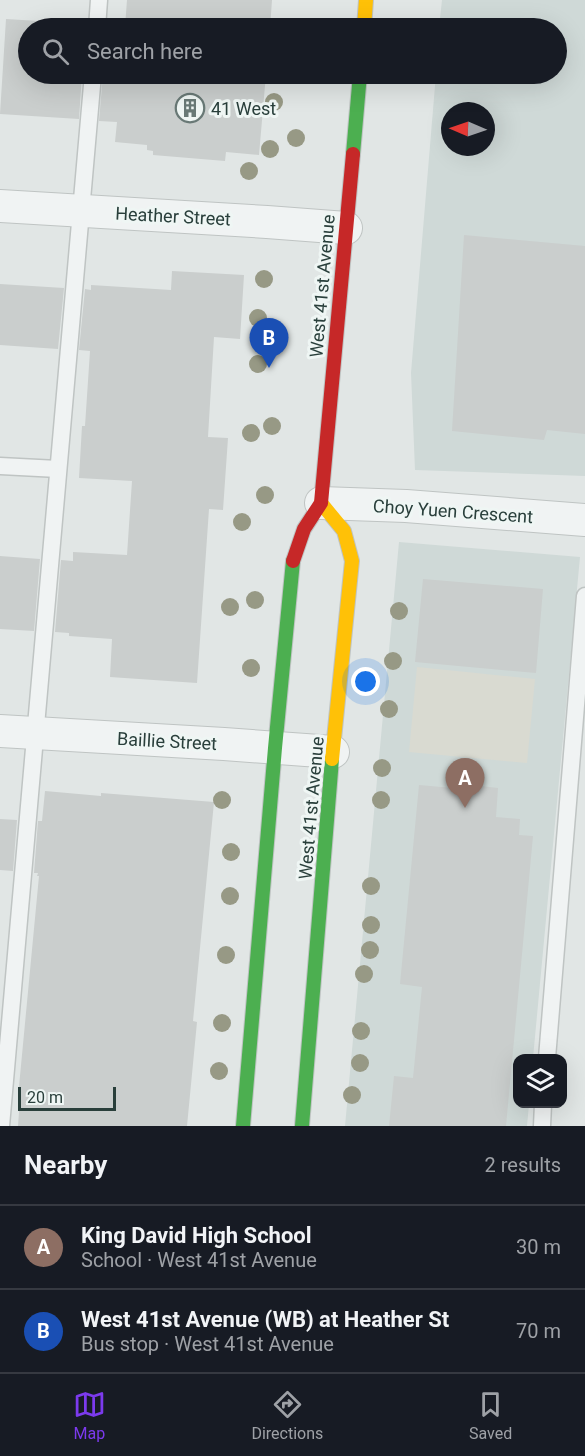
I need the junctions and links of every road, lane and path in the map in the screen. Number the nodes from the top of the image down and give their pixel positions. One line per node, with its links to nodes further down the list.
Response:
1 (99, 0): 3 (lane)
2 (366, 0): 4 (main road)
3 (98, 18)
4 (365, 18)
5 (92, 84): 8 (lane)
6 (359, 84): 9 (main road, West 41st Avenue)
7 (0, 206): 8 (street, Heather Street)
8 (81, 211): 9 (street, Heather Street); 11 (lane)
9 (345, 228): 12 (main road, West 41st Avenue)
10 (0, 466): 11 (lane)
11 (58, 470): 16 (lane)
12 (321, 502): 13 (street, Choy Yuen Crescent); 17 (main road, West 41st Avenue); 18 (main road, West 41st Avenue)
13 (585, 520)
14 (585, 596): 20 (lane)
15 (0, 731): 16 (street, Baillie Street)
16 (35, 733): 17 (street, Baillie Street); 19 (lane)
17 (274, 748): 18 (street, Baillie Street); 23 (main road, West 41st Avenue)
18 (333, 752): 24 (main road, West 41st Avenue)
19 (6, 993): 22 (lane)
20 (547, 1054)
21 (543, 1108): 25 (lane)
22 (1, 1126)
23 (243, 1126)
24 (302, 1126)
25 (542, 1126)

